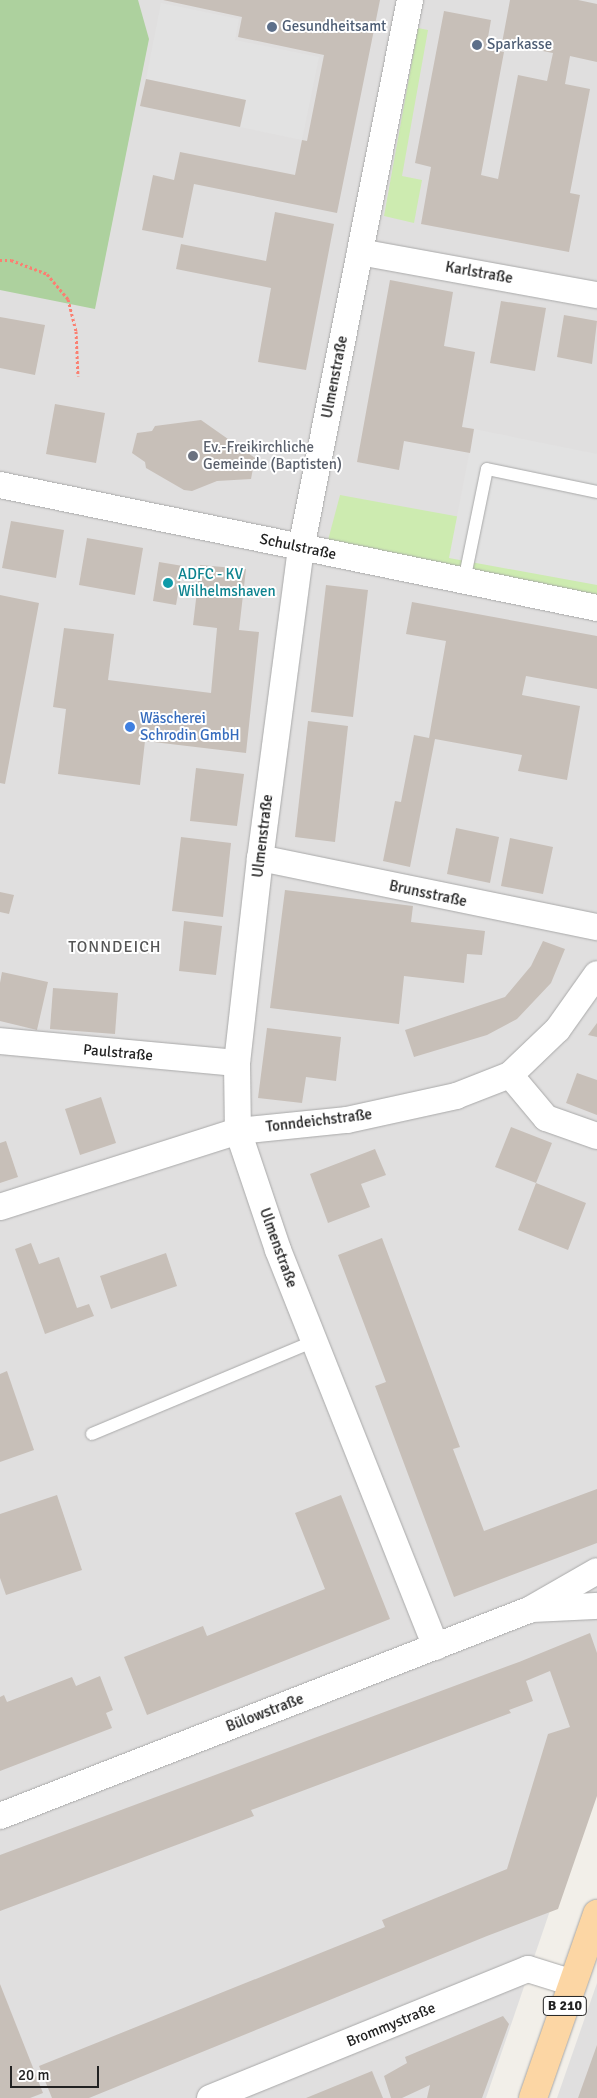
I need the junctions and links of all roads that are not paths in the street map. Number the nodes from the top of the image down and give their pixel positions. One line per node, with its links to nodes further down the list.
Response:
1 (410, 0): 2 (street, Ulmenstraße)
2 (360, 252): 3 (street, Karlstraße); 6 (street, Ulmenstraße)
3 (597, 295)
4 (0, 485): 6 (street, Schulstraße)
5 (597, 492): 7 (lane)
6 (301, 548): 7 (street, Schulstraße); 9 (street, Ulmenstraße)
7 (464, 581): 8 (street, Schulstraße)
8 (597, 608)
9 (260, 858): 10 (street, Brunsstraße); 13 (street, Ulmenstraße)
10 (597, 927)
11 (597, 974): 14 (street, Tonndeichstraße)
12 (6, 1048): 13 (street, Paulstraße)
13 (237, 1064): 15 (street, Ulmenstraße)
14 (510, 1076): 15 (street, Tonndeichstraße); 16 (street)
15 (238, 1130): 17 (street, Tonndeichstraße); 18 (street, Ulmenstraße)
16 (597, 1136)
17 (0, 1207)
18 (314, 1341): 19 (lane); 23 (street, Ulmenstraße)
19 (92, 1434)
20 (597, 1571): 22 (street, Bülowstraße)
21 (597, 1606): 22 (street, Bülowstraße)
22 (529, 1610): 23 (street, Bülowstraße)
23 (436, 1647): 24 (street, Bülowstraße)
24 (0, 1816)
25 (597, 1914): 26 (main road, B 210)
26 (573, 1983): 27 (street, Brommystraße); 28 (main road, B 210)
27 (210, 2098)
28 (533, 2098)

